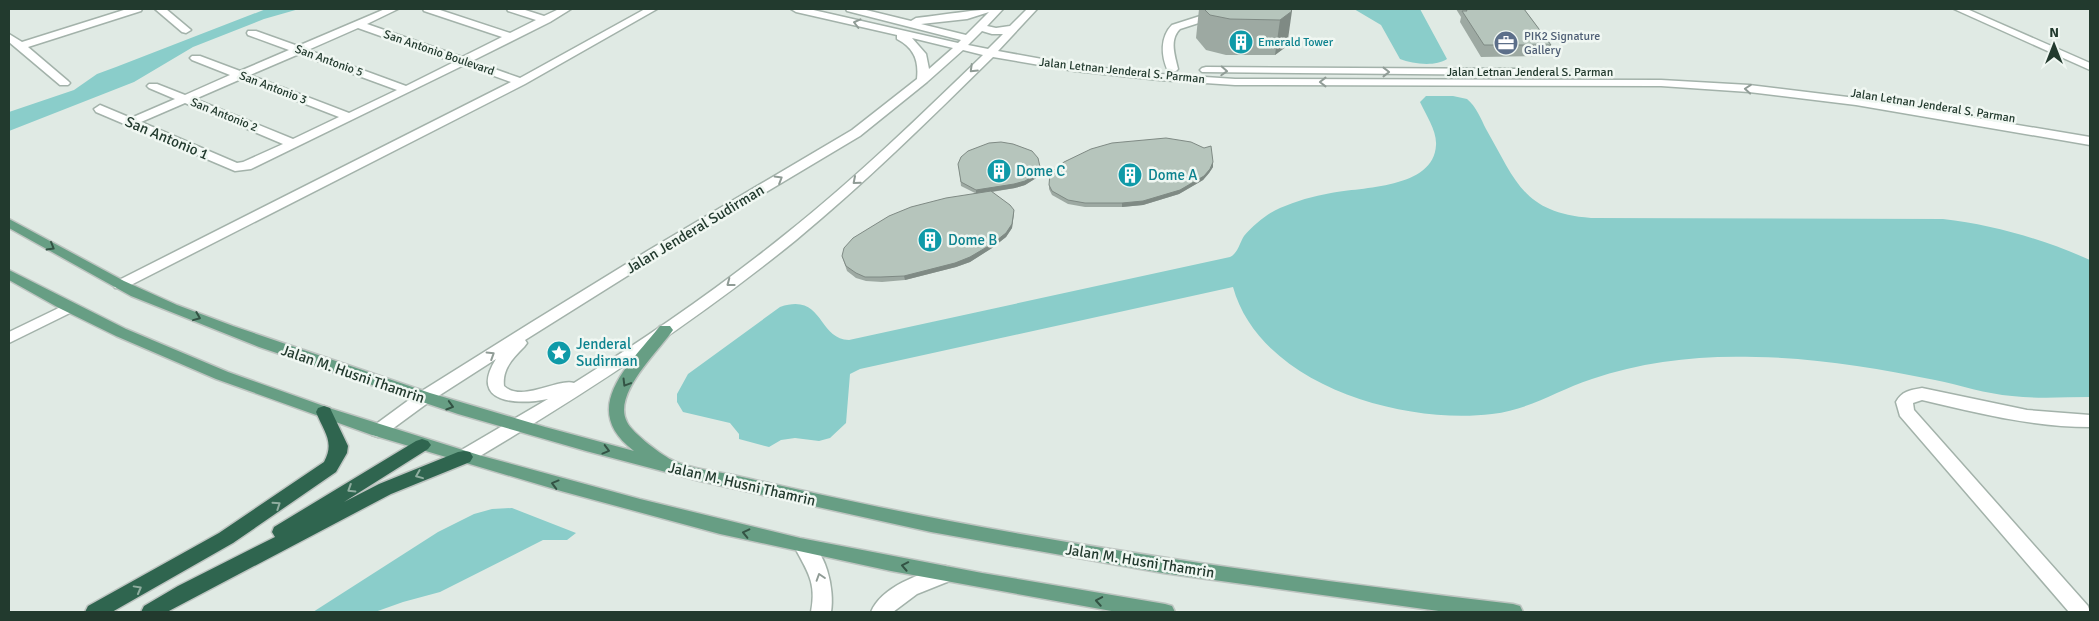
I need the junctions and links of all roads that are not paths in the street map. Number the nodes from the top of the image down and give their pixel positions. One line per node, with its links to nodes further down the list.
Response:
1 (137, 9): 27 (street)
2 (160, 9): 21 (street)
3 (393, 9): 18 (street)
4 (428, 9): 25 (street)
5 (512, 9): 16 (street)
6 (566, 9): 16 (street)
7 (652, 9): 37 (street)
8 (796, 9): 22 (street, one-way to 8)
9 (851, 9): 17 (street)
10 (989, 9): 17 (street)
11 (998, 9): 19 (street, Jalan Jenderal Sudirman)
12 (1032, 9): 20 (street)
13 (1232, 9): 34 (street)
14 (1959, 9): 33 (street)
15 (1979, 9): 30 (street)
16 (546, 20): 25 (street)
17 (900, 22): 26 (street)
18 (357, 24): 29 (street); 32 (street, San Antonio Boulevard)
19 (980, 25): 20 (street); 26 (street, Jalan Jenderal Sudirman)
20 (1014, 29): 28 (street)
21 (186, 30)
22 (889, 31): 26 (street); 36 (street)
23 (252, 33): 29 (street, San Antonio 5)
24 (9, 37): 27 (street)
25 (511, 37): 32 (street)
26 (964, 43): 28 (street, Jalan Letnan Jenderal S. Parman); 36 (street, Jalan Jenderal Sudirman)
27 (20, 46): 38 (street)
28 (994, 49): 34 (street, Jalan Letnan Jenderal S. Parman); 46 (street, Jalan Letnan Jenderal S. Parman, one-way to 28); 53 (street, one-way to 53)
29 (297, 50): 35 (street); 40 (street, San Antonio 5)
30 (2090, 57)
31 (196, 58): 35 (street, San Antonio 3)
32 (462, 62): 37 (street, San Antonio Boulevard); 40 (street)
33 (2090, 66)
34 (1172, 69): 45 (street, Jalan Letnan Jenderal S. Parman, one-way to 45)
35 (240, 75): 41 (street); 43 (street, San Antonio 3)
36 (923, 80): 52 (street, Jalan Jenderal Sudirman, one-way to 36)
37 (521, 82): 50 (street)
38 (64, 83)
39 (153, 86): 41 (street, San Antonio 2)
40 (407, 90): 43 (street)
41 (183, 99): 44 (street); 47 (street, San Antonio 2)
42 (100, 109): 44 (street, San Antonio 1)
43 (349, 117): 47 (street)
44 (132, 122): 47 (street, San Antonio 1)
45 (2090, 132)
46 (2090, 141)
47 (294, 144)
48 (9, 223): 50 (main road, Jalan M. Husni Thamrin, one-way to 50)
49 (9, 274): 51 (main road)
50 (120, 285): 56 (main road, Jalan M. Husni Thamrin, one-way to 56)
51 (69, 308): 54 (street); 57 (main road)
52 (537, 326): 55 (street); 56 (street, Jalan Jenderal Sudirman, one-way to 52)
53 (665, 330): 55 (street); 63 (main road, one-way to 63)
54 (9, 338)
55 (616, 362): 59 (street)
56 (423, 398): 59 (main road, Jalan M. Husni Thamrin, one-way to 59); 60 (street, Jalan Jenderal Sudirman)
57 (324, 412): 60 (main road); 67 (highway, one-way to 57)
58 (2090, 421): 73 (street)
59 (518, 426): 62 (street); 63 (main road, Jalan M. Husni Thamrin, one-way to 63)
60 (378, 431): 61 (main road)
61 (422, 445): 62 (main road); 66 (highway, one-way to 66)
62 (464, 457): 64 (main road, one-way to 62); 66 (highway, one-way to 66)
63 (671, 468): 72 (main road, Jalan M. Husni Thamrin)
64 (803, 546): 65 (main road, one-way to 64); 69 (street, one-way to 64)
65 (945, 574): 70 (street); 71 (main road, one-way to 65)
66 (185, 592): 68 (highway)
67 (95, 612)
68 (152, 612)
69 (821, 612)
70 (881, 612)
71 (1164, 612)
72 (1513, 612)
73 (2081, 612)

